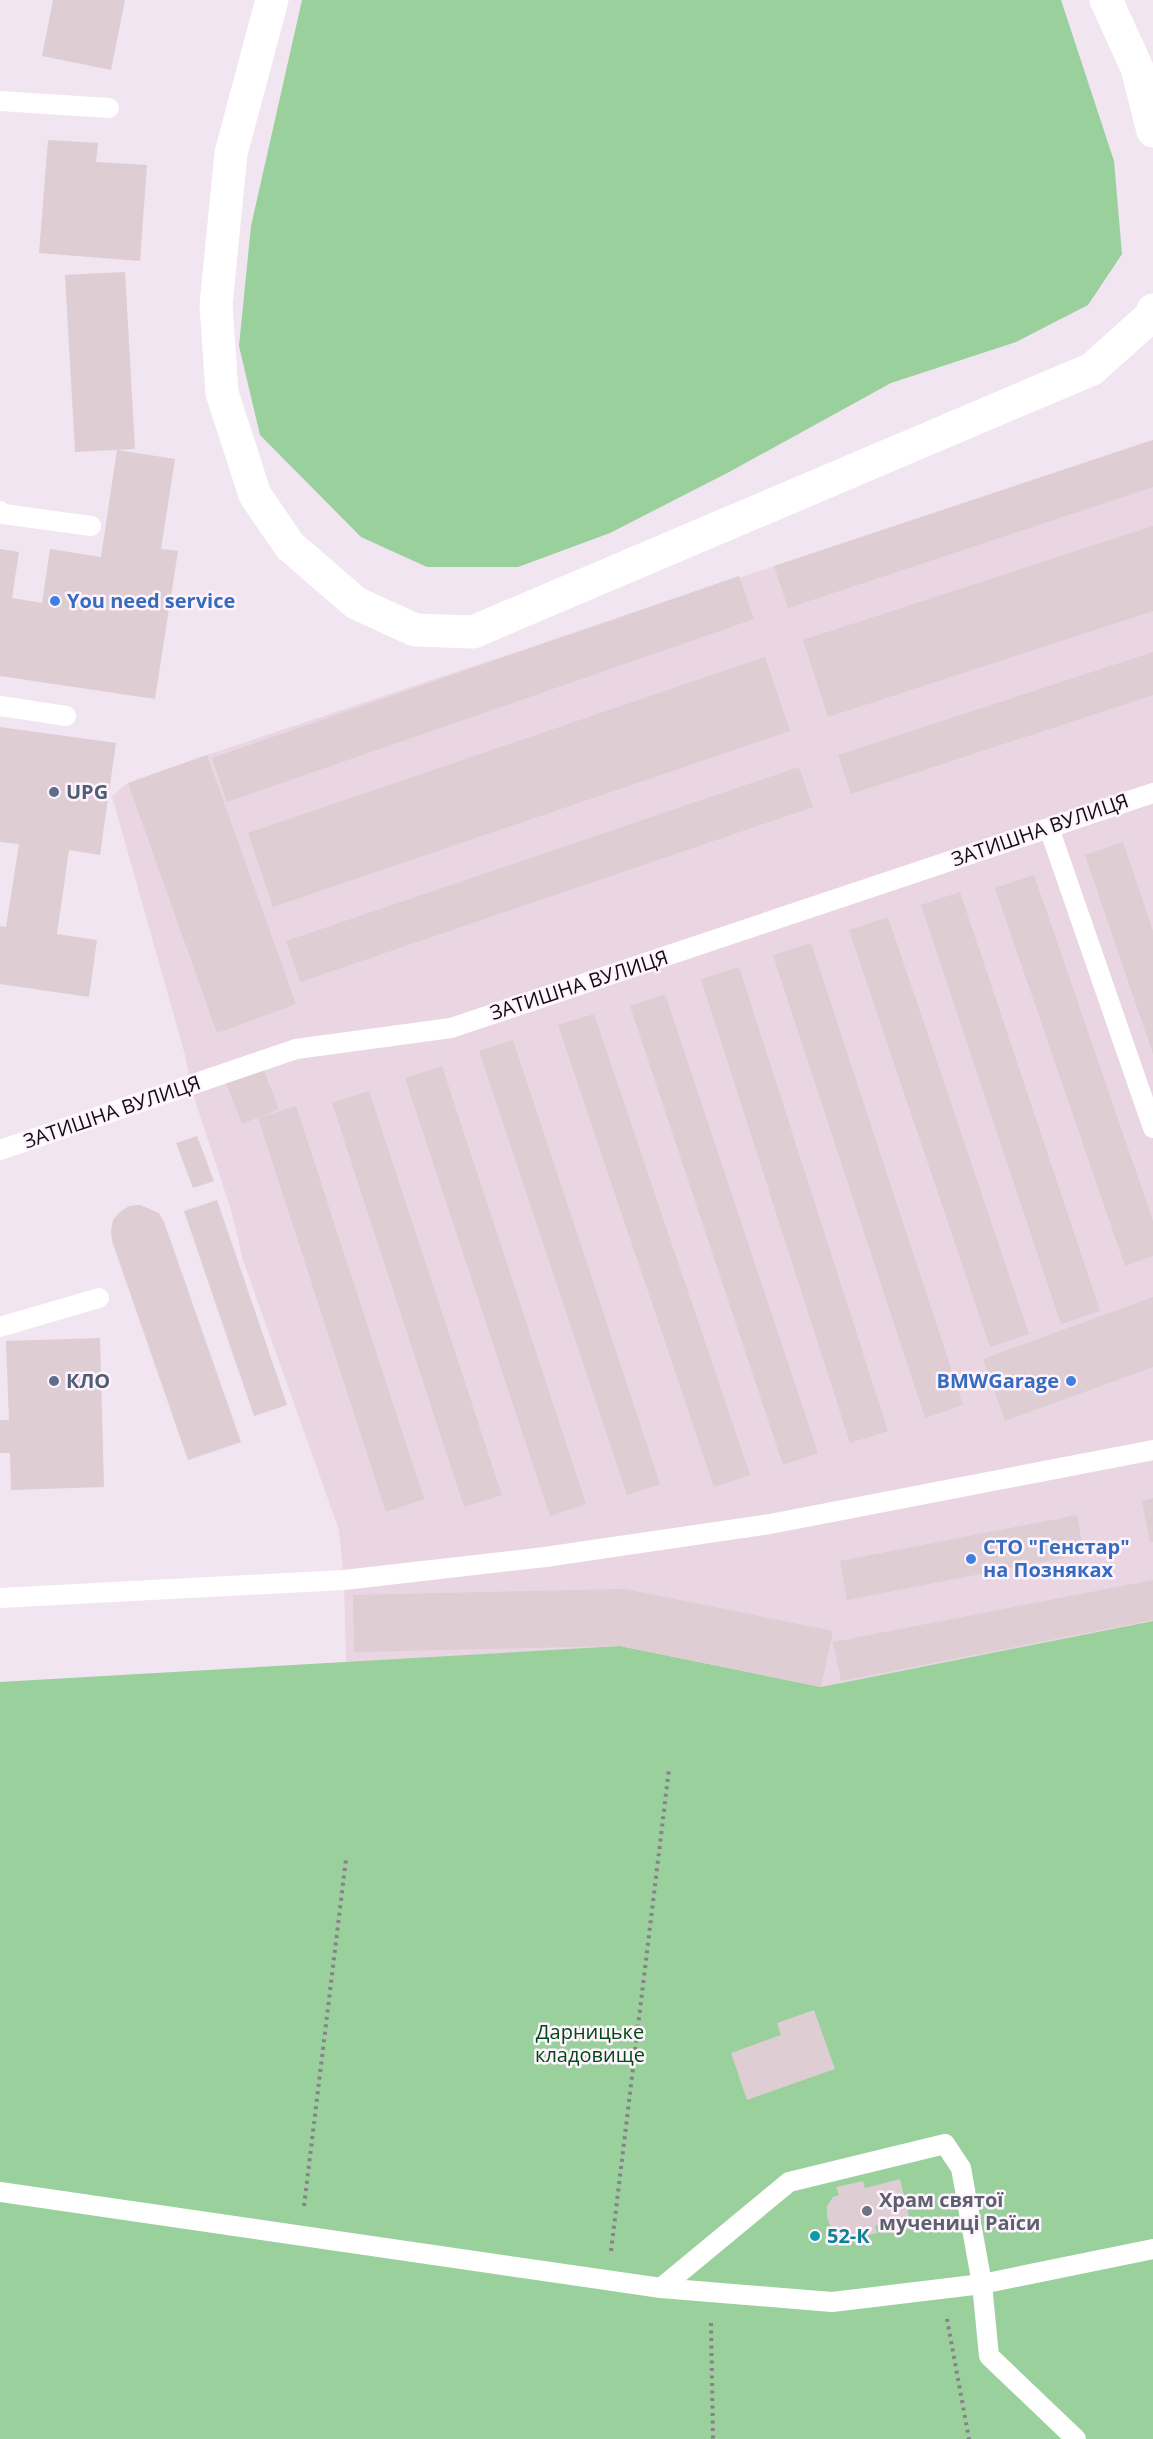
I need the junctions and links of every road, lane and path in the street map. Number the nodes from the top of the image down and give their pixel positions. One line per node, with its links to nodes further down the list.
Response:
1 (272, 0): 6 (street)
2 (1106, 0): 5 (street)
3 (0, 101): 4 (lane)
4 (109, 108)
5 (1153, 131)
6 (1153, 310)
7 (0, 511): 8 (lane)
8 (91, 526)
9 (0, 706): 10 (lane)
10 (66, 716)
11 (1153, 793): 12 (lane, ЗАТИШНА ВУЛИЦЯ)
12 (1049, 828): 13 (lane); 14 (lane, ЗАТИШНА ВУЛИЦЯ)
13 (1153, 1128)
14 (0, 1150)
15 (99, 1298): 16 (lane)
16 (0, 1327)
17 (1153, 1450): 18 (lane)
18 (0, 1598)
19 (669, 1769): 24 (path)
20 (346, 1859): 22 (path)
21 (0, 2192): 22 (lane)
22 (301, 2236): 24 (lane)
23 (1153, 2249): 25 (lane)
24 (608, 2281): 26 (lane)
25 (982, 2284): 26 (lane); 27 (lane); 31 (lane)
26 (661, 2288): 28 (lane)
27 (942, 2289): 28 (lane); 30 (path)
28 (710, 2292): 29 (path)
29 (713, 2439)
30 (969, 2439)
31 (1076, 2439)

